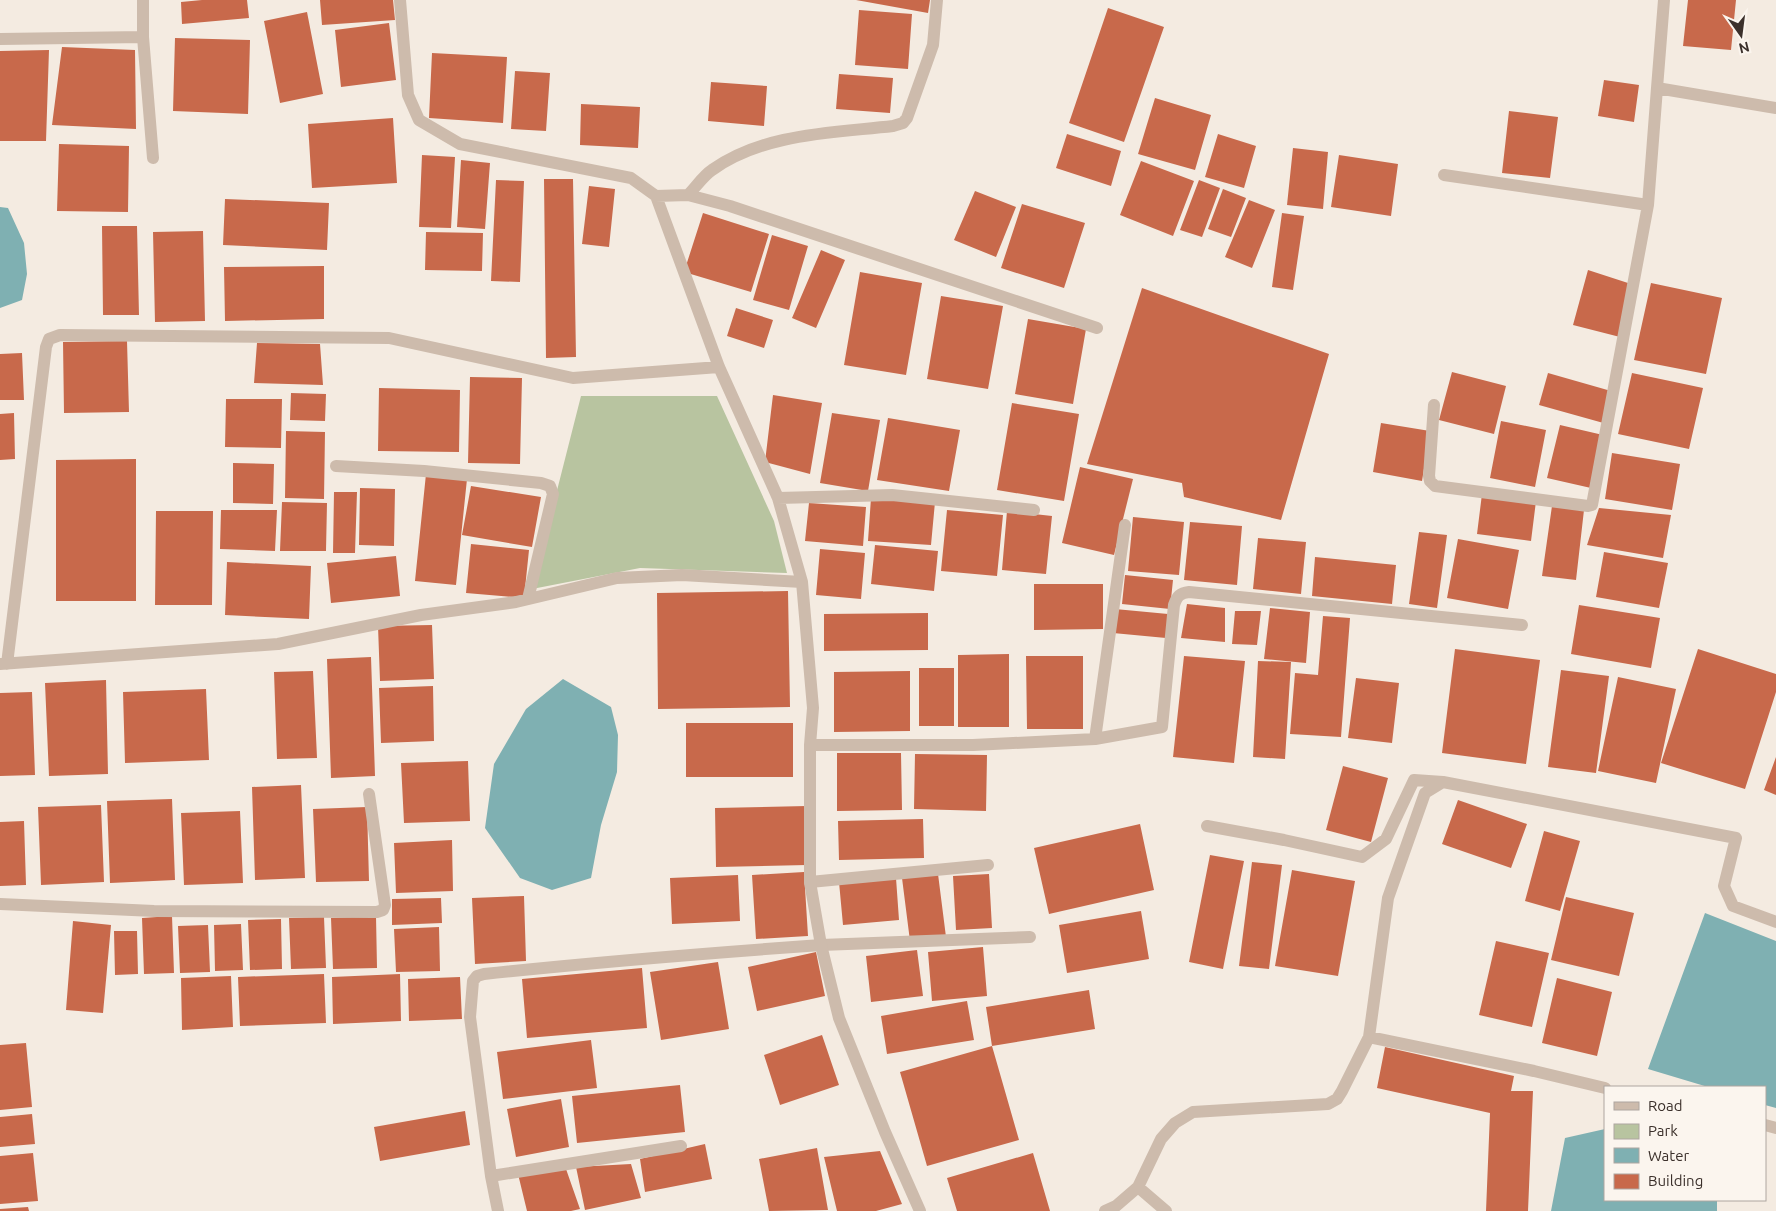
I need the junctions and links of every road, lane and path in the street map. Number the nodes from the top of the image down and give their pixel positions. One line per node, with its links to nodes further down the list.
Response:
1 (143, 0): 5 (street)
2 (400, 0): 12 (street)
3 (937, 0): 11 (street)
4 (1664, 0): 7 (street)
5 (143, 38): 6 (street); 9 (street)
6 (0, 39)
7 (1657, 88): 8 (street); 13 (street)
8 (1776, 108)
9 (152, 158)
10 (1444, 175): 13 (street)
11 (688, 195): 12 (street); 14 (street)
12 (656, 196): 15 (street)
13 (1648, 204): 16 (street)
14 (1097, 328)
15 (719, 367): 18 (street); 24 (street)
16 (1434, 405)
17 (336, 466): 22 (street)
18 (778, 498): 19 (street); 21 (street)
19 (1034, 510)
20 (1125, 525): 25 (street)
21 (802, 582): 22 (street); 26 (street)
22 (528, 599): 24 (street)
23 (1522, 624): 25 (street)
24 (3, 664)
25 (1095, 739): 26 (street)
26 (810, 745): 31 (street)
27 (1443, 782): 29 (street); 33 (street); 36 (street)
28 (369, 794): 32 (street)
29 (1207, 826)
30 (988, 865): 31 (street)
31 (810, 882): 35 (street)
32 (0, 904)
33 (1776, 922)
34 (1030, 937): 35 (street)
35 (822, 945): 39 (street); 42 (street)
36 (1369, 1036): 37 (street); 40 (street)
37 (1604, 1088)
38 (681, 1146): 39 (street)
39 (491, 1176): 41 (street)
40 (1138, 1186): 43 (street); 44 (street)
41 (498, 1211)
42 (920, 1211)
43 (1105, 1211)
44 (1166, 1211)

